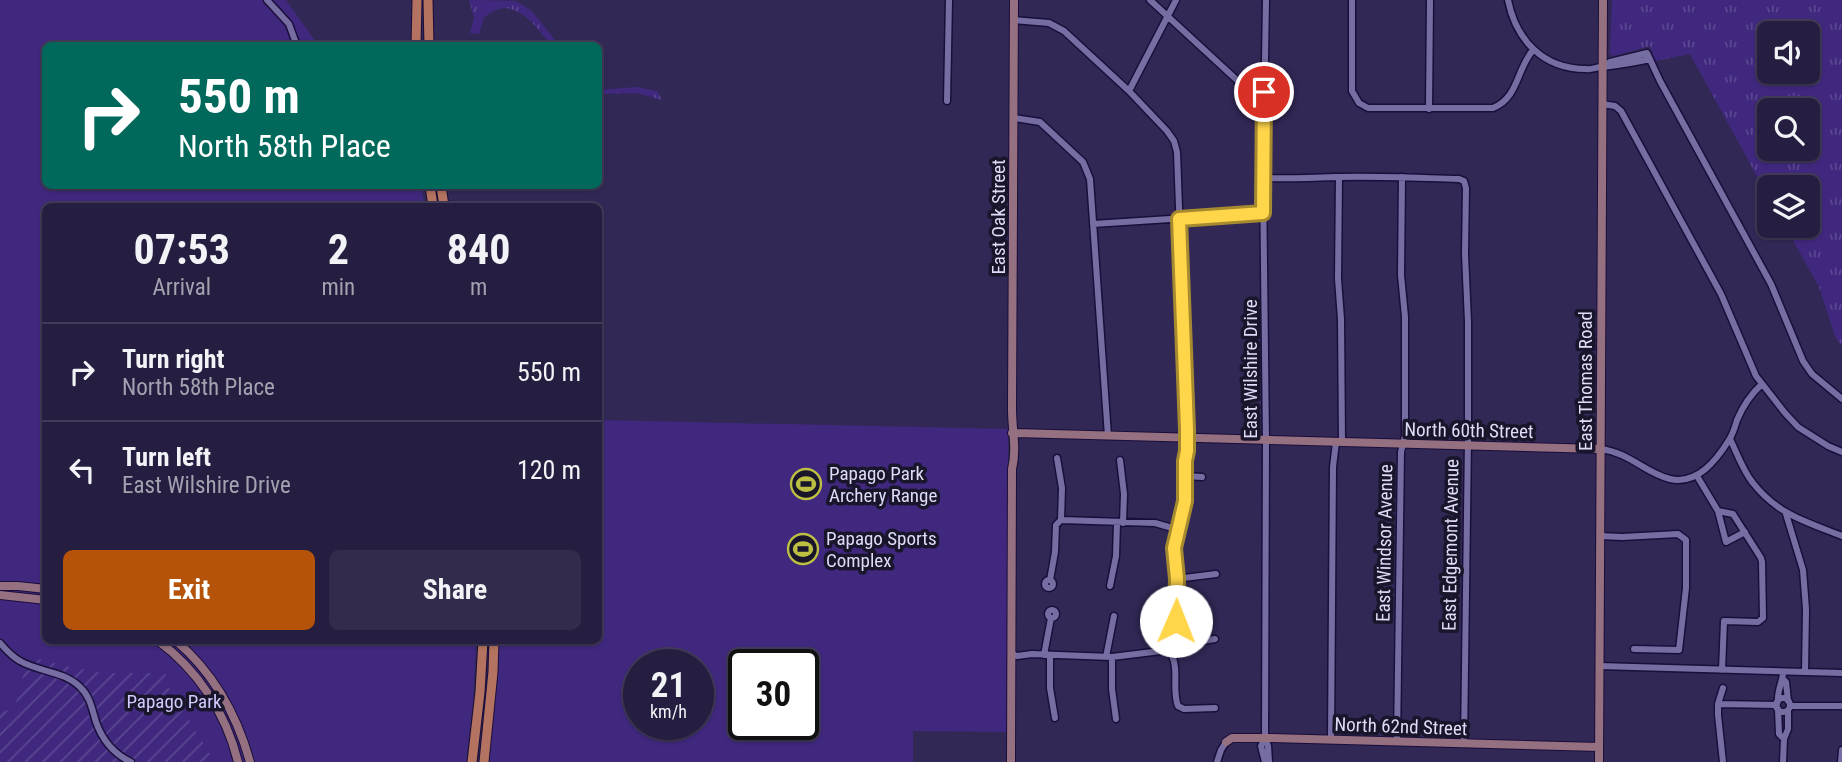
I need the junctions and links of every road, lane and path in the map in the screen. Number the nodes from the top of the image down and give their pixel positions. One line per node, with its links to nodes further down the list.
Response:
1 (267, 0): 15 (street)
2 (416, 0): 16 (main road)
3 (428, 0): 17 (main road)
4 (949, 0): 22 (street)
5 (1014, 0): 14 (street, East Oak Street)
6 (1150, 0): 13 (street)
7 (1176, 0): 13 (street)
8 (1266, 0): 21 (street, East Wilshire Drive)
9 (1352, 0): 24 (street)
10 (1430, 0): 24 (street)
11 (1508, 0): 18 (street)
12 (1603, 0): 19 (street, East Thomas Road)
13 (1168, 17): 20 (street); 21 (street)
14 (1014, 20): 20 (street); 25 (street, East Oak Street)
15 (296, 42)
16 (416, 42)
17 (429, 42)
18 (1533, 50): 19 (street); 24 (street)
19 (1603, 66): 23 (street, East Thomas Road); 33 (street)
20 (1129, 91): 30 (street)
21 (1264, 92): 28 (street, East Wilshire Drive)
22 (947, 101)
23 (1602, 104): 32 (street); 42 (street, East Thomas Road)
24 (1429, 109)
25 (1014, 118): 31 (street); 34 (street, East Oak Street)
26 (1339, 177): 27 (street); 28 (street); 39 (street)
27 (1402, 177): 40 (street, East Windsor Avenue); 41 (street, East Edgemont Avenue)
28 (1263, 178): 29 (street, East Wilshire Drive)
29 (1263, 213): 30 (street); 38 (street, East Wilshire Drive)
30 (1179, 219): 31 (street); 36 (street)
31 (1093, 224): 35 (street)
32 (1761, 385): 37 (street); 43 (street)
33 (1842, 400)
34 (1012, 433): 35 (street, North 60th Street); 75 (street, East Oak Street)
35 (1108, 436): 36 (street, North 60th Street)
36 (1187, 438): 38 (street, North 60th Street); 47 (street)
37 (1730, 439): 46 (street); 50 (street)
38 (1266, 440): 39 (street, North 60th Street); 92 (street, East Wilshire Drive)
39 (1339, 442): 40 (street, North 60th Street); 93 (street)
40 (1403, 444): 41 (street, North 60th Street); 95 (street, East Windsor Avenue)
41 (1468, 445): 42 (street, North 60th Street); 97 (street, East Edgemont Avenue)
42 (1600, 449): 46 (street, North 60th Street); 55 (street, East Thomas Road)
43 (1842, 452)
44 (1057, 457): 51 (street)
45 (1120, 460): 52 (street)
46 (1697, 476): 49 (street)
47 (1185, 477): 48 (street); 53 (street)
48 (1202, 477)
49 (1718, 511): 54 (street); 54 (street)
50 (1786, 514): 56 (street); 81 (street)
51 (1061, 520): 52 (street); 59 (street)
52 (1120, 523): 53 (street); 61 (street)
53 (1179, 530): 58 (street)
54 (1745, 533): 80 (street)
55 (1600, 536): 78 (street); 79 (street, East Thomas Road)
56 (1842, 536)
57 (1216, 574): 58 (street)
58 (1177, 579): 73 (street)
59 (1050, 580)
60 (0, 586): 62 (street)
61 (1110, 586)
62 (42, 589)
63 (0, 595): 64 (street)
64 (42, 600)
65 (1114, 616): 77 (street)
66 (1051, 618): 76 (street)
67 (1215, 639): 73 (street)
68 (0, 643): 100 (street)
69 (161, 644): 101 (street)
70 (179, 644): 102 (street)
71 (483, 644): 103 (main road)
72 (494, 644): 104 (main road)
73 (1170, 646): 77 (street); 89 (street)
74 (1634, 649): 78 (street)
75 (1012, 654): 76 (street); 105 (street, East Oak Street)
76 (1047, 655): 77 (street); 90 (street)
77 (1109, 657): 91 (street)
78 (1679, 660): 79 (street); 80 (street)
79 (1599, 666): 98 (street, East Thomas Road)
80 (1722, 670): 83 (street)
81 (1805, 672): 82 (street); 83 (street)
82 (1842, 673)
83 (1783, 675): 86 (street); 87 (street)
84 (1723, 688): 85 (street)
85 (1718, 704): 86 (street); 109 (street)
86 (1777, 705): 87 (street); 87 (street); 94 (street)
87 (1789, 706): 88 (street); 94 (street)
88 (1842, 706)
89 (1215, 708)
90 (1055, 718)
91 (1116, 719)
92 (1265, 738): 93 (street, North 62nd Street); 96 (street, North 62nd Street); 107 (street, East Wilshire Drive)
93 (1331, 739): 95 (street, North 62nd Street)
94 (1784, 739): 110 (street)
95 (1397, 741): 97 (street, North 62nd Street)
96 (1226, 742): 106 (street, North 62nd Street)
97 (1464, 743): 98 (street, North 62nd Street)
98 (1599, 747): 108 (street, East Thomas Road)
99 (1842, 750): 111 (street)
100 (131, 762)
101 (238, 762)
102 (250, 762)
103 (472, 762)
104 (484, 762)
105 (1012, 762)
106 (1217, 762)
107 (1267, 762)
108 (1599, 762)
109 (1723, 762)
110 (1783, 762)
111 (1841, 762)

